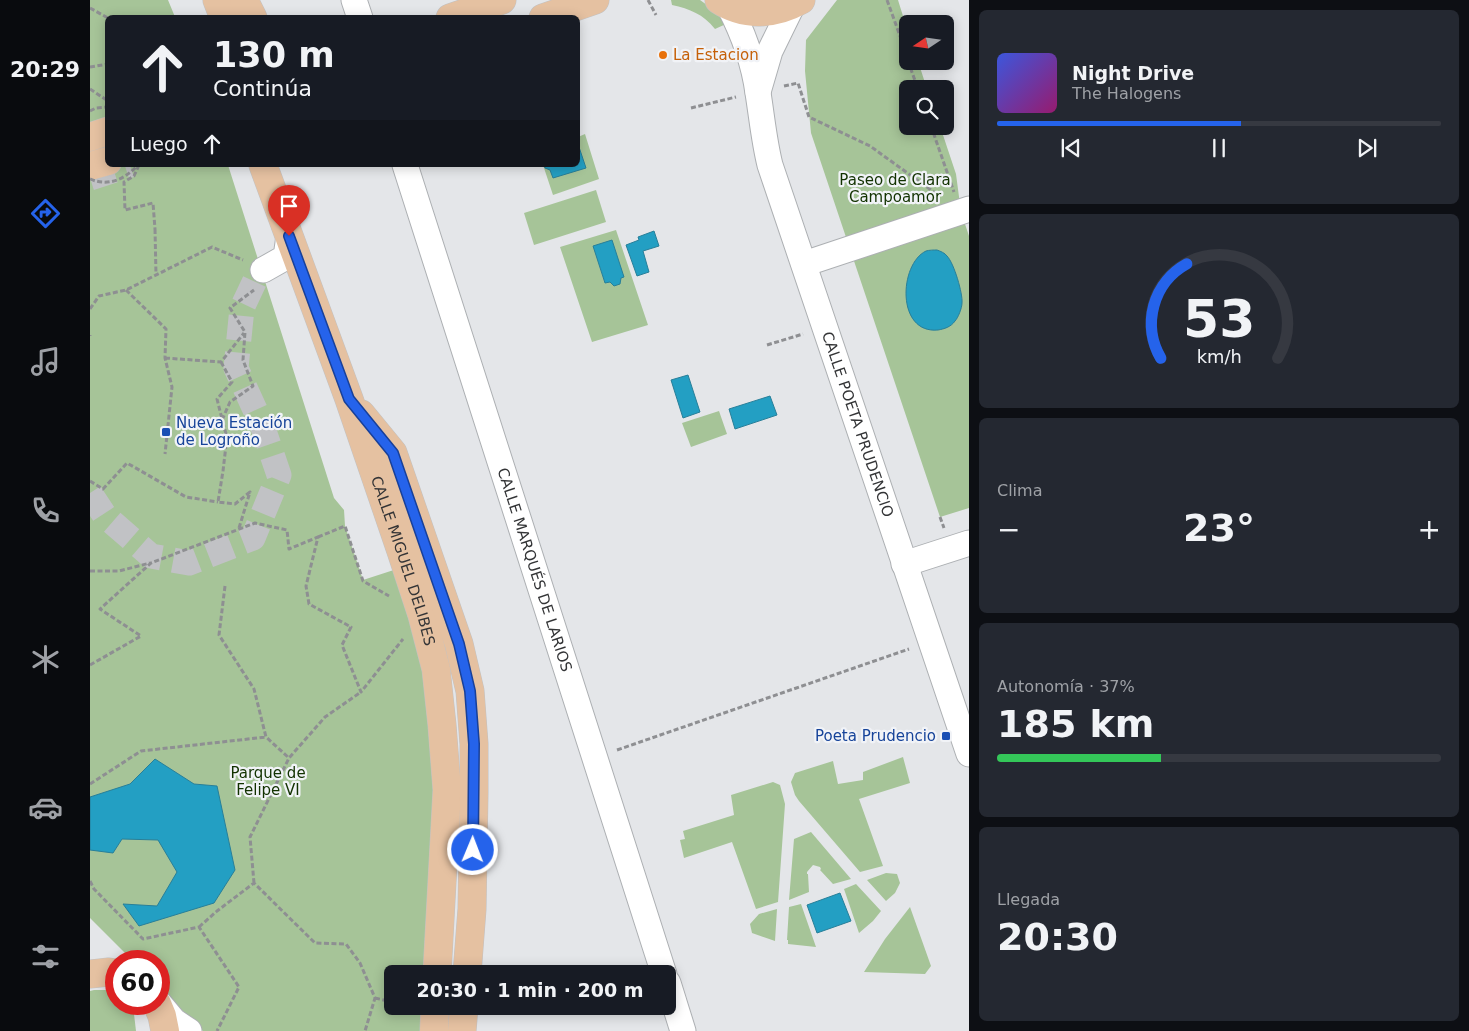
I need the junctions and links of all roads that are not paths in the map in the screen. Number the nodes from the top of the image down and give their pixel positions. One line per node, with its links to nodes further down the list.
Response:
1 (217, 0): 8 (main road)
2 (244, 0): 9 (main road)
3 (354, 0): 10 (street)
4 (502, 0): 11 (main road)
5 (595, 0): 12 (main road)
6 (724, 3): 7 (main road); 13 (street, CALLE POETA PRUDENCIO)
7 (796, 3): 13 (street, CALLE POETA PRUDENCIO)
8 (223, 15)
9 (252, 15)
10 (359, 15)
11 (459, 15)
12 (552, 15)
13 (758, 92): 22 (street, CALLE POETA PRUDENCIO)
14 (105, 132): 15 (main road)
15 (90, 137)
16 (105, 162): 17 (main road)
17 (90, 166)
18 (264, 167): 21 (main road, CALLE MIGUEL DELIBES)
19 (406, 167): 30 (street, CALLE MARQUÉS DE LARIOS)
20 (965, 210): 22 (street)
21 (289, 236): 23 (street); 24 (main road, CALLE MIGUEL DELIBES)
22 (804, 264): 26 (street, CALLE POETA PRUDENCIO)
23 (254, 271)
24 (349, 399): 28 (main road, CALLE MIGUEL DELIBES); 29 (main road, CALLE MIGUEL DELIBES)
25 (969, 544): 26 (street)
26 (904, 564): 27 (street, CALLE POETA PRUDENCIO)
27 (969, 754)
28 (437, 965)
29 (468, 965)
30 (661, 965)
31 (676, 1009): 40 (street)
32 (162, 1015): 36 (main road)
33 (168, 1015): 37 (street)
34 (435, 1015): 38 (main road)
35 (463, 1015): 39 (main road)
36 (165, 1031)
37 (189, 1031)
38 (434, 1031)
39 (462, 1031)
40 (683, 1031)

